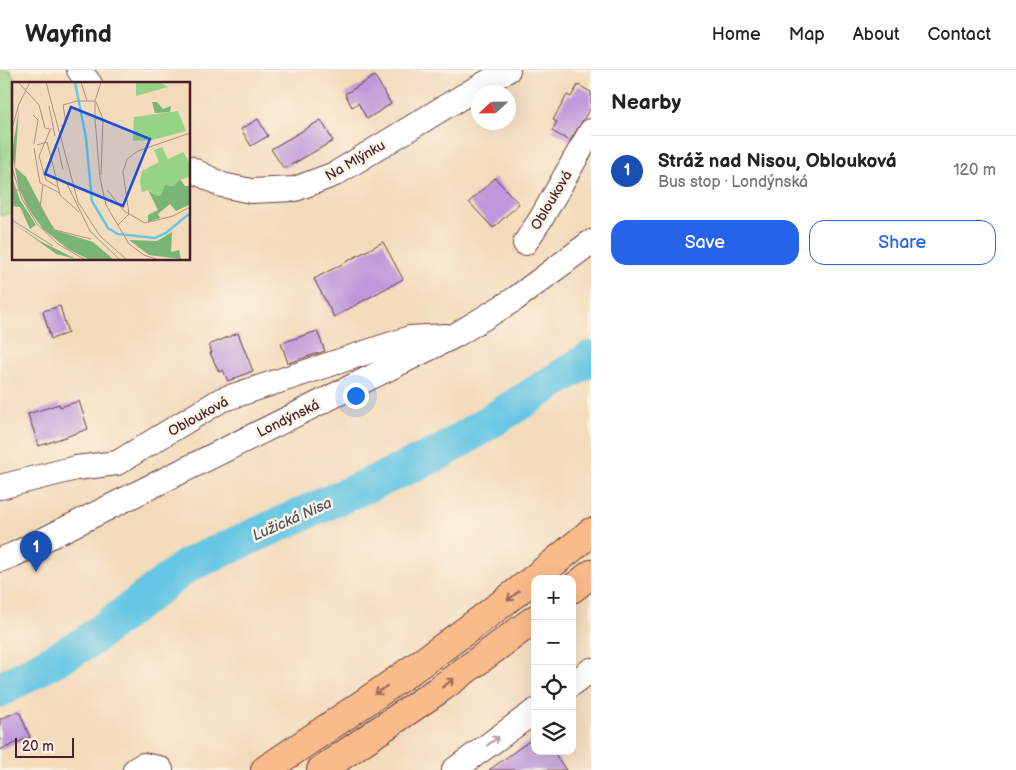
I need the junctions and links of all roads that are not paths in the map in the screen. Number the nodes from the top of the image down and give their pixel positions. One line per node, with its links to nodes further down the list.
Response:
1 (79, 70): 3 (street)
2 (508, 70): 5 (street, Na Mlýnku)
3 (88, 82)
4 (591, 132): 7 (street, Oblouková)
5 (190, 169)
6 (591, 242): 8 (street, Londýnská)
7 (525, 243)
8 (456, 335): 9 (street, Oblouková); 11 (street, Londýnská)
9 (0, 487)
10 (591, 532): 20 (highway, one-way to 20)
11 (0, 560)
12 (591, 574): 13 (highway)
13 (576, 586)
14 (534, 620): 21 (highway, one-way to 14)
15 (591, 670): 16 (street)
16 (576, 681)
17 (531, 714): 22 (street, one-way to 17)
18 (135, 770): 19 (street)
19 (161, 770)
20 (265, 770)
21 (321, 770)
22 (454, 770)

